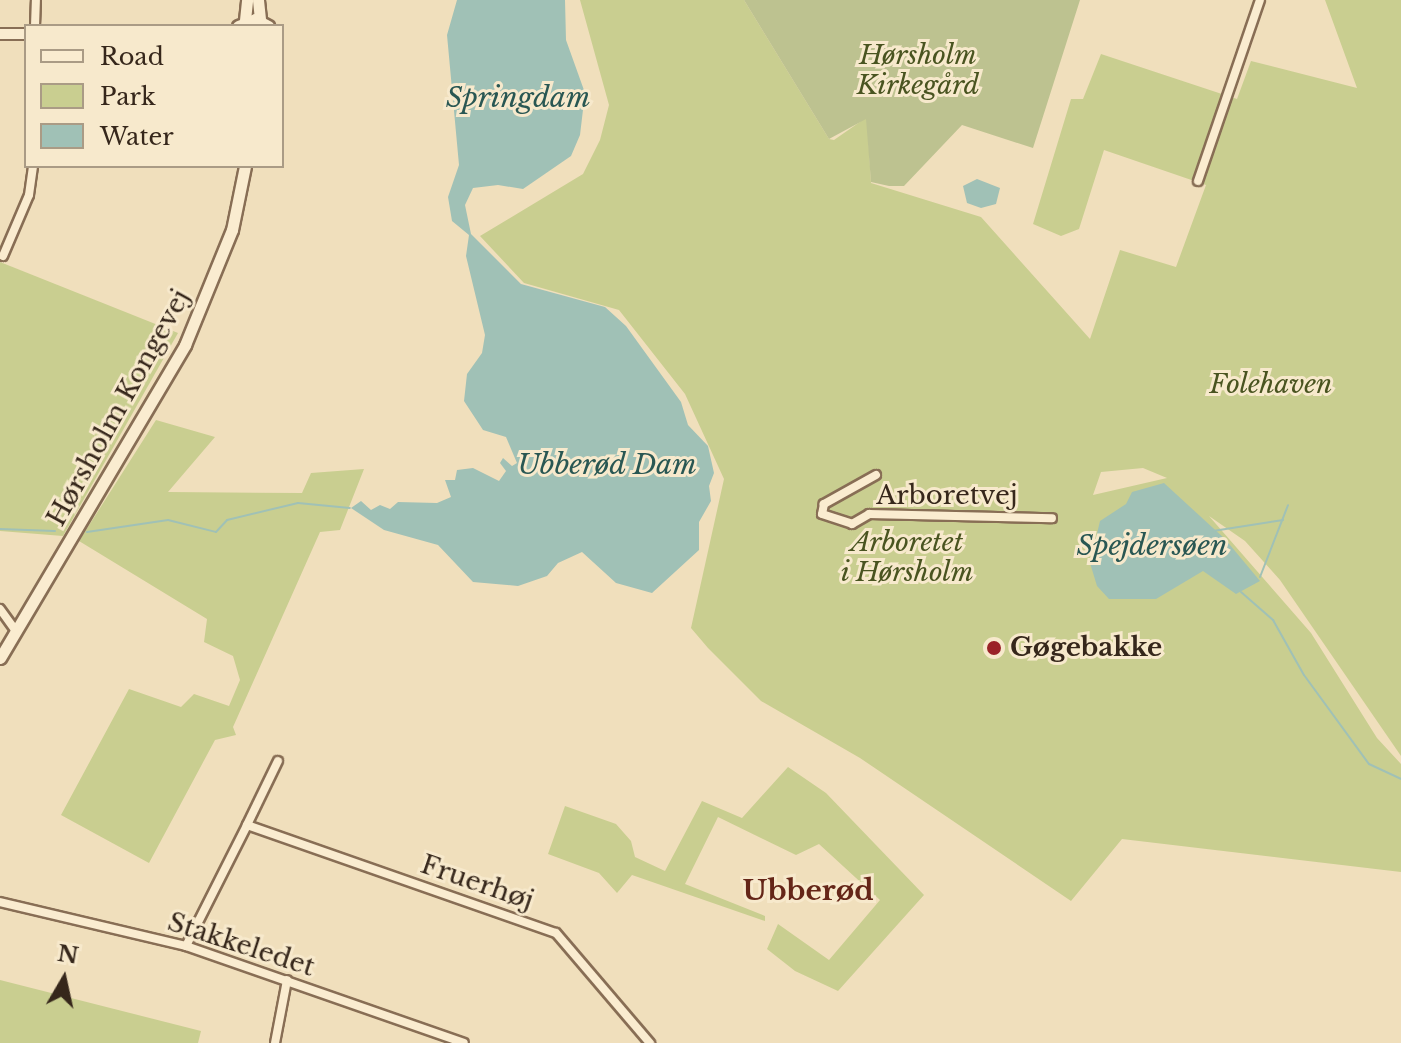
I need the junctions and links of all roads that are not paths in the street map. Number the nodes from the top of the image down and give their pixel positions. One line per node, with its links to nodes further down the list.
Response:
1 (36, 0): 7 (street)
2 (247, 0): 5 (main road)
3 (258, 0): 6 (main road)
4 (1260, 0): 12 (street)
5 (241, 23): 6 (main road)
6 (264, 23)
7 (35, 24)
8 (0, 34): 9 (street)
9 (24, 34)
10 (33, 168): 13 (street)
11 (245, 168): 17 (main road, Hørsholm Kongevej)
12 (1198, 181)
13 (3, 256)
14 (876, 475): 15 (street, Arboretvej)
15 (1052, 518)
16 (0, 609): 17 (street)
17 (16, 631): 18 (main road, Hørsholm Kongevej)
18 (0, 658)
19 (278, 761): 20 (street)
20 (247, 825): 22 (street); 26 (street, Fruerhøj)
21 (0, 902): 22 (street, Stakkeledet)
22 (186, 946): 23 (street, Stakkeledet)
23 (287, 980): 24 (street); 25 (street, Stakkeledet)
24 (275, 1043)
25 (464, 1043)
26 (650, 1043)

